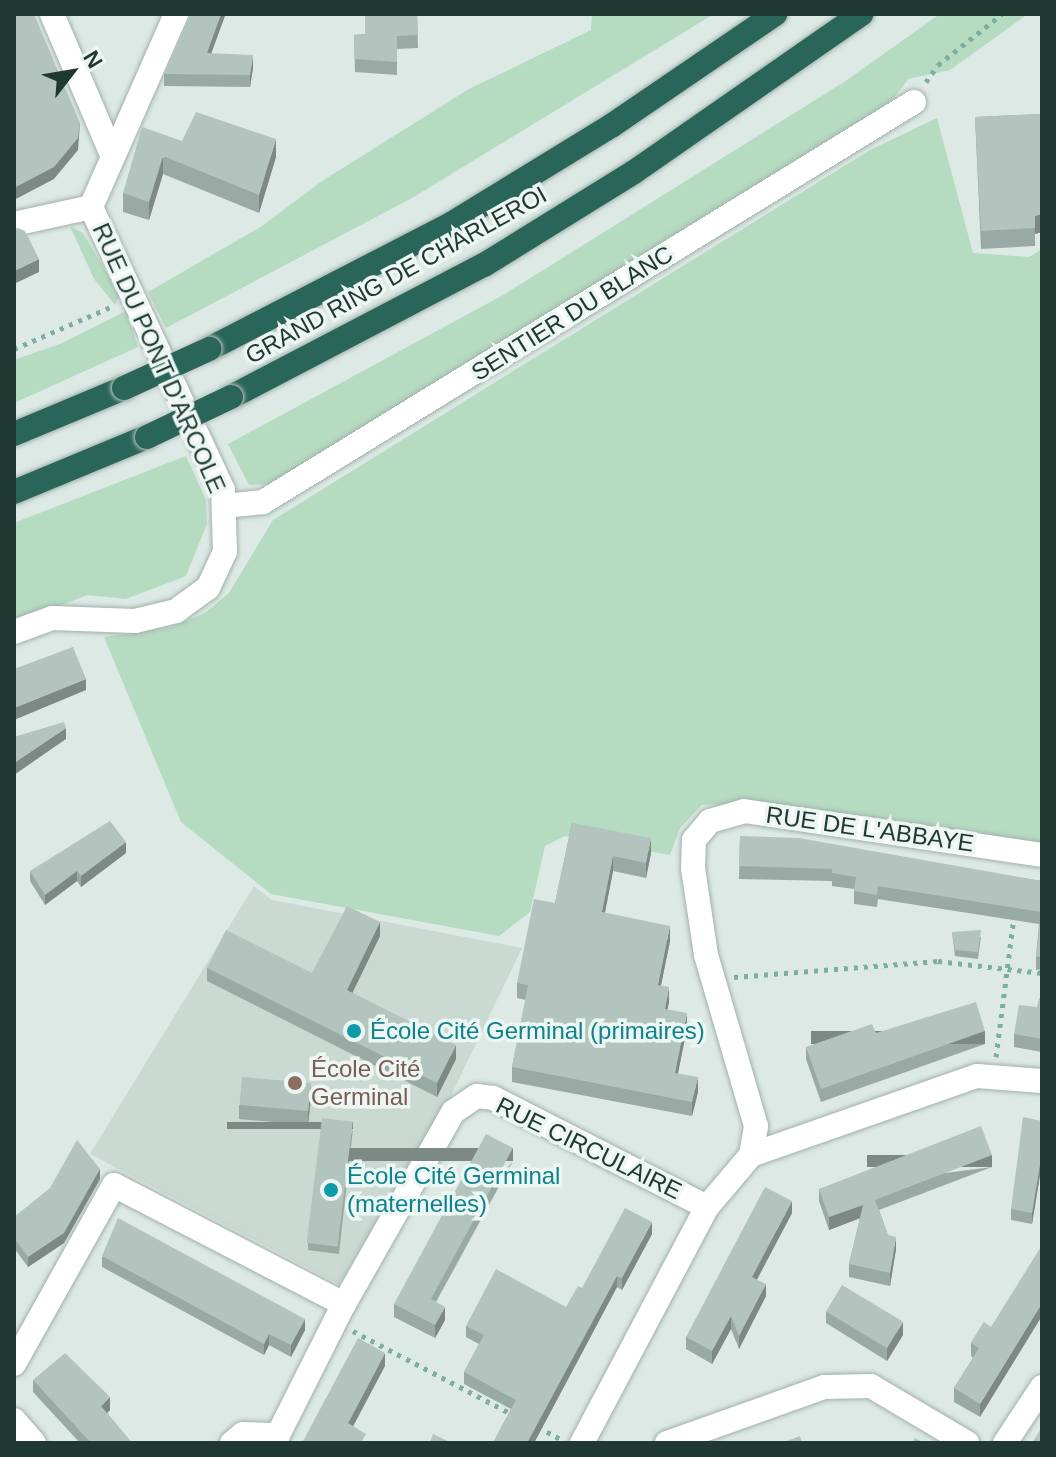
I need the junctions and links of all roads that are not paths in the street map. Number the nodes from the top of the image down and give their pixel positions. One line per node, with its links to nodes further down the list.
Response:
1 (52, 14): 6 (street)
2 (176, 14): 6 (street)
3 (775, 14): 9 (highway, GRAND RING DE CHARLEROI, bridge)
4 (861, 14): 10 (highway, GRAND RING DE CHARLEROI, bridge)
5 (914, 102): 11 (street, SENTIER DU BLANC)
6 (112, 155): 7 (street)
7 (91, 207): 8 (street); 11 (street, RUE DU PONT D'ARCOLE)
8 (14, 224)
9 (14, 434)
10 (14, 492)
11 (225, 506): 12 (street, RUE DU PONT D'ARCOLE)
12 (14, 632)
13 (1042, 855): 15 (street, RUE DE L'ABBAYE)
14 (1042, 1081): 15 (street)
15 (751, 1155): 16 (street)
16 (707, 1207): 17 (street, RUE CIRCULAIRE); 23 (street)
17 (340, 1313): 18 (street); 22 (street, RUE CIRCULAIRE)
18 (14, 1364)
19 (1042, 1387): 26 (street)
20 (14, 1420): 21 (street)
21 (34, 1443)
22 (232, 1443)
23 (582, 1443)
24 (667, 1443): 25 (street)
25 (967, 1443)
26 (1005, 1443)

